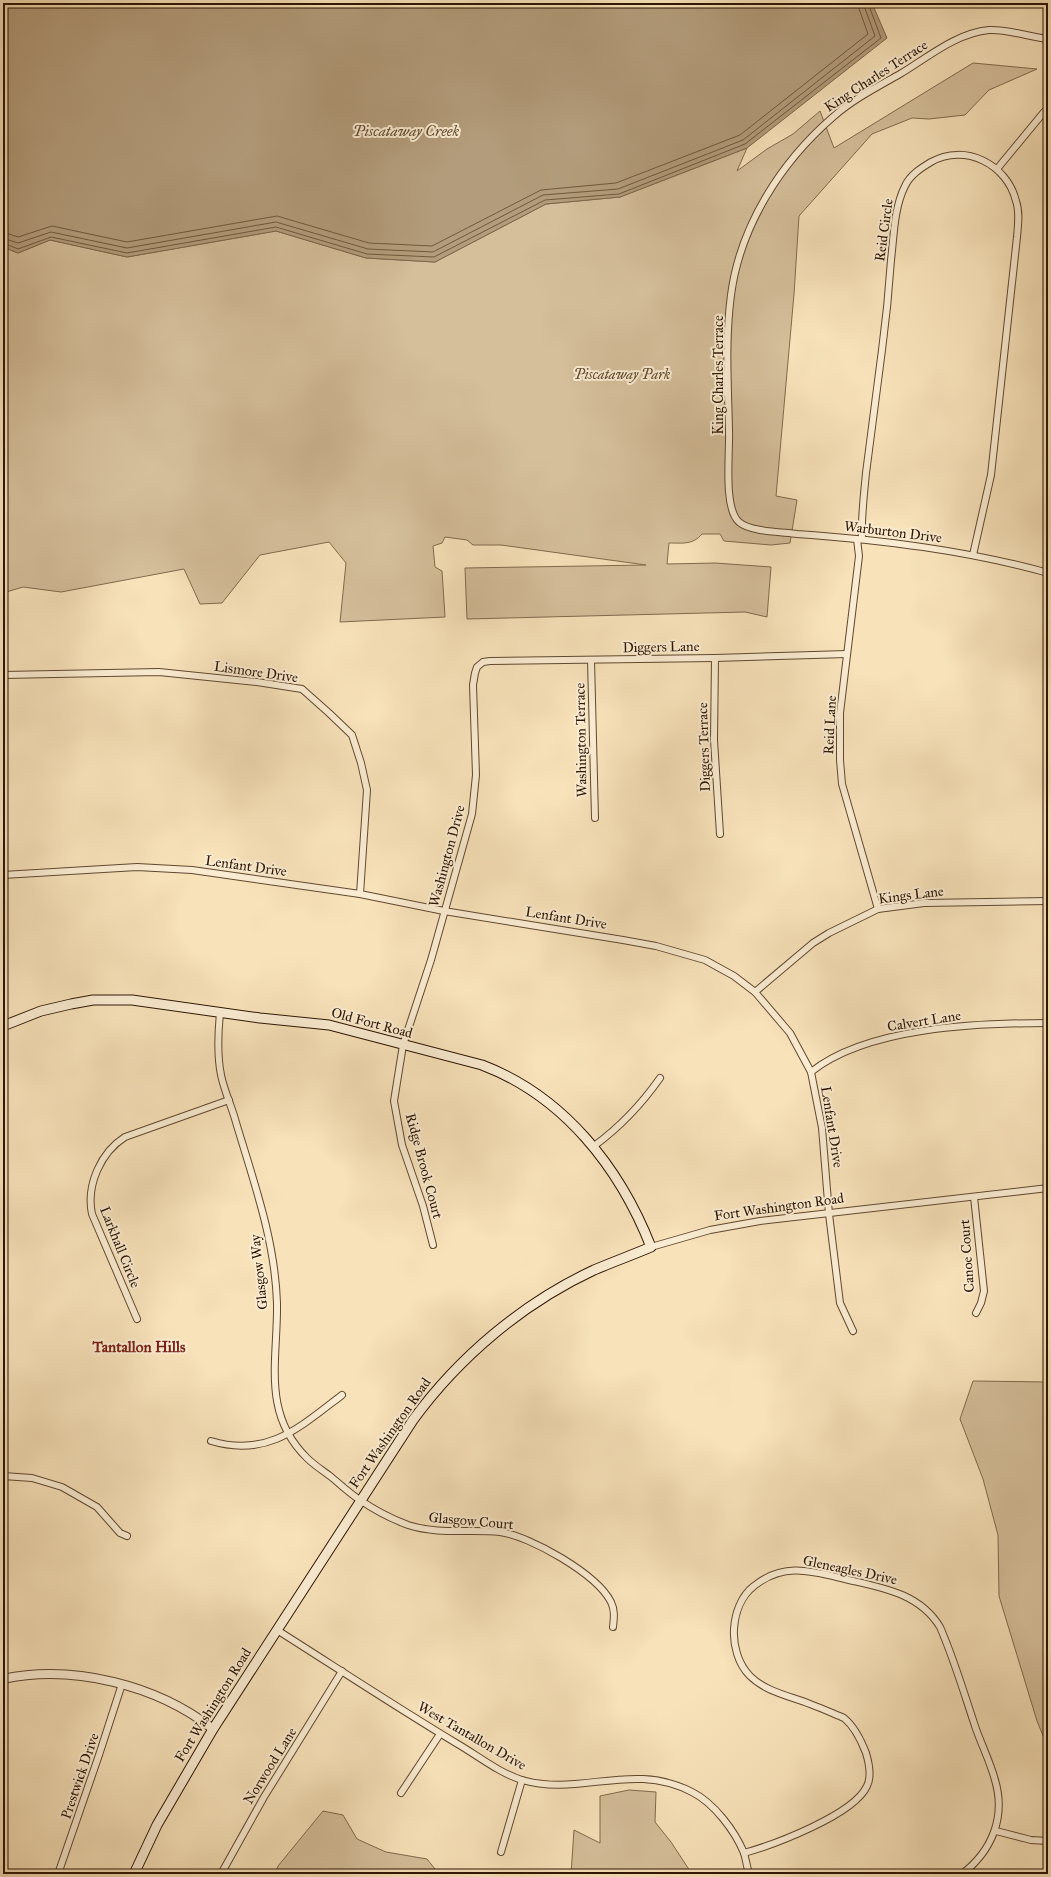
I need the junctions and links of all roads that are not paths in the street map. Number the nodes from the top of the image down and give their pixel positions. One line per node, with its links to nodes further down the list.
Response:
1 (1048, 39): 4 (street, King Charles Terrace)
2 (1044, 112): 3 (street)
3 (997, 169): 5 (street, Reid Circle); 6 (street, Reid Circle)
4 (736, 519): 5 (street, Warburton Drive)
5 (859, 539): 6 (street, Warburton Drive); 8 (street, Reid Lane)
6 (973, 555): 7 (street, Warburton Drive)
7 (1048, 573)
8 (847, 654): 9 (street, Diggers Lane); 18 (street, Reid Lane)
9 (715, 658): 10 (street, Diggers Lane); 14 (street, Diggers Terrace)
10 (591, 660): 11 (street, Diggers Lane); 13 (street, Washington Terrace)
11 (477, 667): 19 (street, Washington Drive)
12 (3, 675): 16 (street, Lismore Drive)
13 (595, 818)
14 (720, 834)
15 (3, 875): 16 (street, Lenfant Drive)
16 (360, 894): 19 (street, Lenfant Drive)
17 (1048, 901): 18 (street, Kings Lane)
18 (878, 909): 20 (street, Kings Lane)
19 (444, 911): 20 (street, Lenfant Drive); 24 (street, Washington Drive)
20 (755, 992): 25 (street, Lenfant Drive)
21 (220, 1013): 23 (main road, Old Fort Road); 24 (main road, Old Fort Road); 27 (street, Glasgow Way)
22 (1048, 1023): 25 (street, Calvert Lane)
23 (3, 1026)
24 (403, 1045): 28 (main road, Old Fort Road); 32 (street, Ridge Brook Court)
25 (811, 1072): 31 (street, Lenfant Drive)
26 (660, 1078): 28 (street)
27 (229, 1100): 35 (street, Larkhall Circle); 38 (street, Glasgow Way)
28 (594, 1146): 33 (main road, Old Fort Road)
29 (1048, 1188): 30 (street, Fort Washington Road)
30 (974, 1197): 31 (street, Fort Washington Road); 34 (street, Canoe Court)
31 (829, 1214): 33 (street, Fort Washington Road); 36 (street, Lenfant Drive)
32 (433, 1245)
33 (651, 1247): 41 (main road, Fort Washington Road)
34 (976, 1313)
35 (137, 1320)
36 (853, 1331)
37 (342, 1395): 38 (street)
38 (288, 1434): 39 (street); 41 (street, Glasgow Way)
39 (211, 1441)
40 (3, 1476): 42 (street)
41 (360, 1500): 43 (street, Glasgow Court); 44 (main road, Fort Washington Road)
42 (127, 1536)
43 (613, 1627)
44 (277, 1630): 45 (street, West Tantallon Drive); 48 (main road, Fort Washington Road)
45 (342, 1671): 49 (street, West Tantallon Drive); 60 (street, Norwood Lane)
46 (3, 1679): 47 (street)
47 (122, 1684): 48 (street); 58 (street, Prestwick Drive)
48 (213, 1729): 59 (main road, Fort Washington Road)
49 (440, 1734): 50 (street, West Tantallon Drive); 51 (street)
50 (522, 1780): 54 (street); 55 (street, West Tantallon Drive)
51 (401, 1794)
52 (996, 1830): 53 (street); 55 (street, Gleneagles Drive); 62 (street, Gleneagles Drive)
53 (1048, 1841)
54 (501, 1852)
55 (744, 1853): 61 (street, West Tantallon Drive)
56 (3, 1870): 57 (street)
57 (8, 1874)
58 (58, 1874)
59 (134, 1874)
60 (221, 1874)
61 (749, 1874)
62 (962, 1874)

